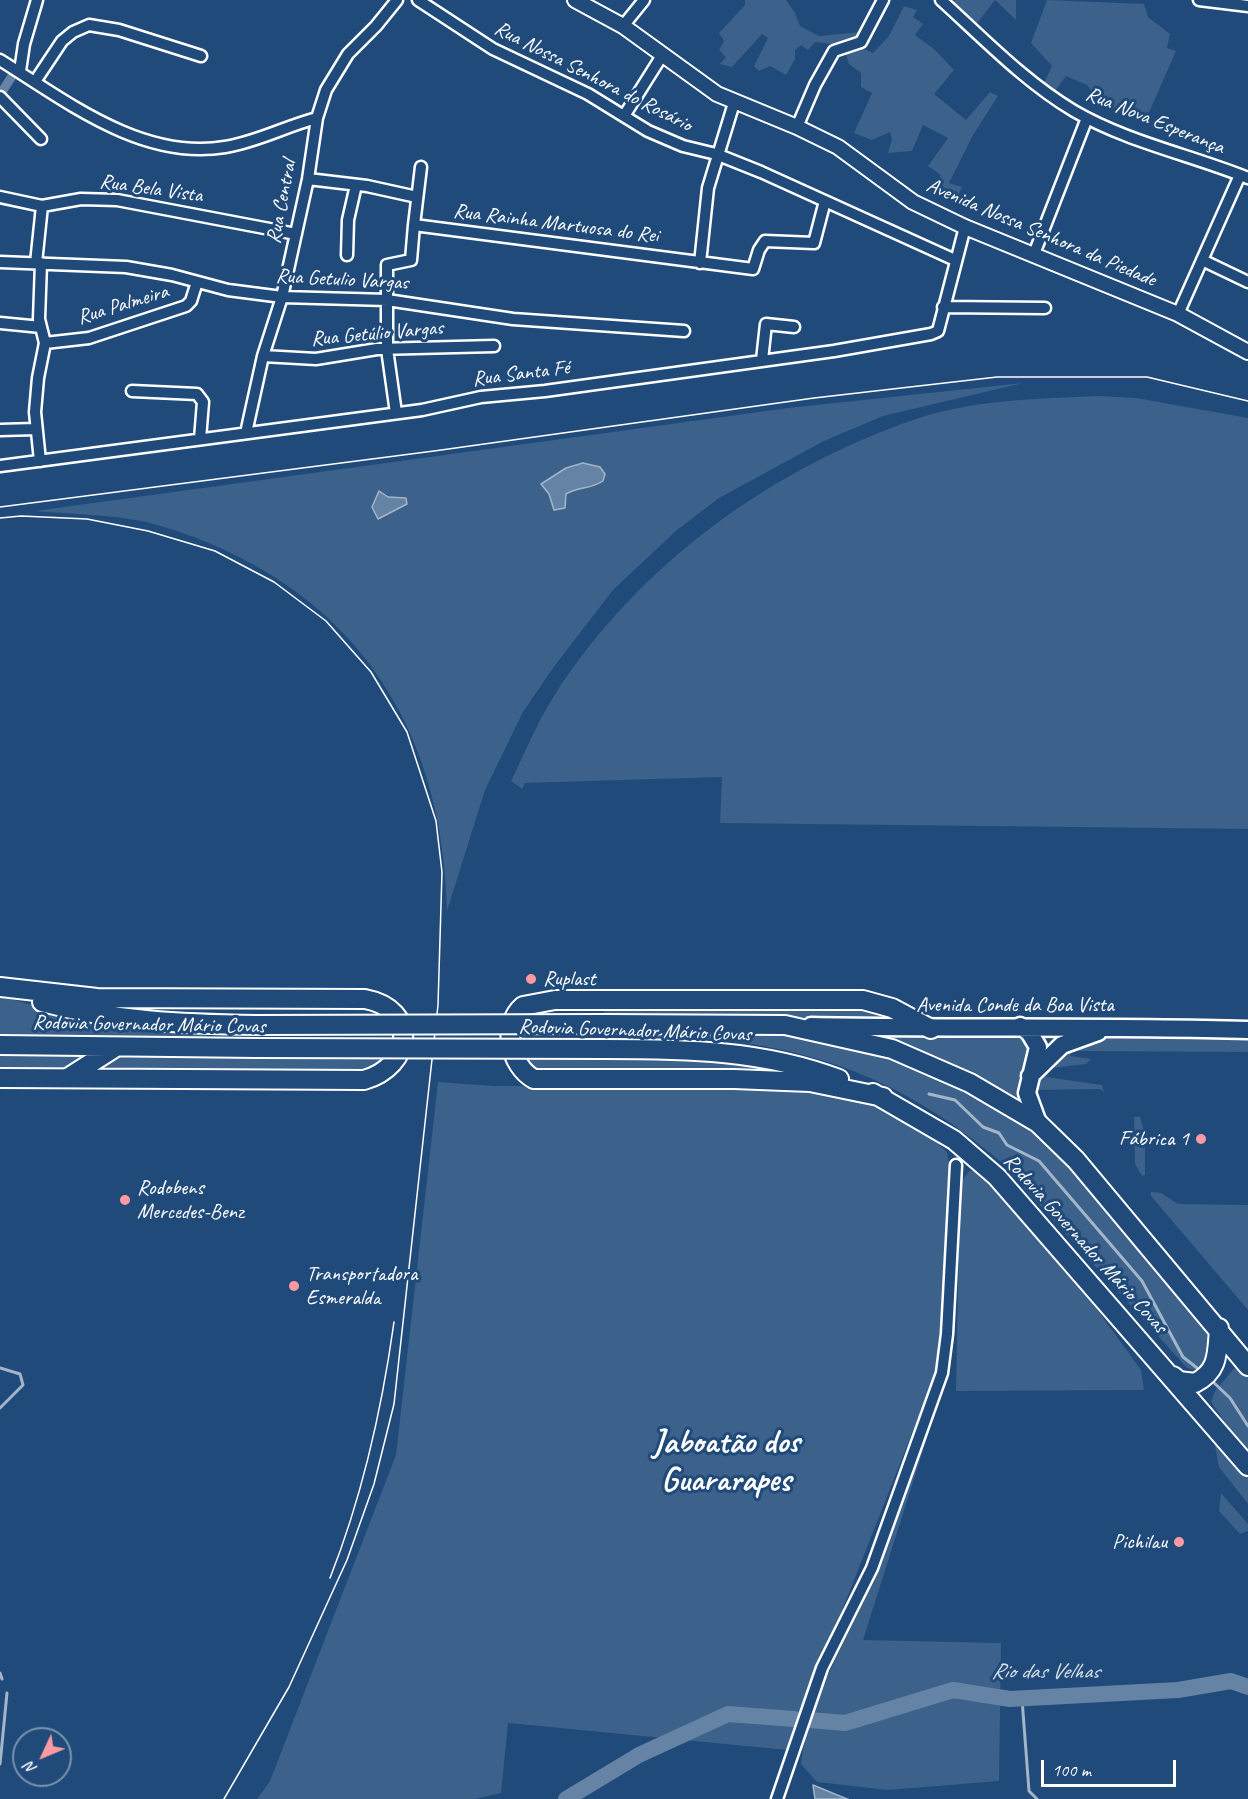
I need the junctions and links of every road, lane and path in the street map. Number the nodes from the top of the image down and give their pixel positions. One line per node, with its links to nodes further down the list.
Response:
1 (37, 0): 14 (street)
2 (397, 0): 19 (street, Rua Central)
3 (418, 0): 18 (street, Rua Nossa Senhora do Rosário)
4 (575, 0): 10 (street, Avenida Nossa Senhora da Piedade)
5 (644, 0): 10 (street)
6 (883, 0): 21 (street)
7 (940, 0): 20 (street, Rua Nova Esperança)
8 (1199, 0): 9 (street)
9 (1248, 6)
10 (622, 26): 11 (street, Avenida Nossa Senhora da Piedade)
11 (663, 54): 17 (street, Avenida Nossa Senhora da Piedade); 18 (street)
12 (201, 56): 15 (street)
13 (3, 62): 14 (street)
14 (20, 67): 15 (street)
15 (36, 80): 19 (street)
16 (0, 97): 22 (street)
17 (734, 102): 21 (street, Avenida Nossa Senhora da Piedade); 23 (street)
18 (624, 116): 23 (street, Rua Nossa Senhora do Rosário)
19 (317, 118): 26 (street, Rua Central)
20 (1087, 118): 25 (street, Rua Nova Esperança); 35 (street)
21 (797, 127): 33 (street, Avenida Nossa Senhora da Piedade)
22 (42, 139)
23 (716, 154): 30 (street, Rua Nossa Senhora do Rosário); 41 (street)
24 (421, 167): 29 (street)
25 (1244, 177): 38 (street)
26 (308, 179): 27 (street); 34 (street, Rua Central)
27 (356, 185): 29 (street); 36 (street)
28 (0, 197): 31 (street, Rua Bela Vista)
29 (417, 197): 32 (street)
30 (825, 201): 37 (street, Rua Nossa Senhora do Rosário); 41 (street, Rua Rainha Martuosa do Rei)
31 (42, 206): 34 (street, Rua Bela Vista); 40 (street)
32 (414, 225): 41 (street, Rua Rainha Martuosa do Rei); 45 (street)
33 (965, 227): 35 (street, Avenida Nossa Senhora da Piedade); 37 (street, Rua Santa Fé)
34 (297, 234): 44 (street, Rua Central)
35 (1034, 254): 48 (street, Avenida Nossa Senhora da Piedade)
36 (347, 255)
37 (955, 260): 46 (street, Rua Santa Fé)
38 (1202, 260): 43 (street); 48 (street)
39 (0, 262): 40 (street, Rua Getulio Vargas)
40 (38, 263): 42 (street, Rua Getulio Vargas); 50 (street)
41 (700, 263)
42 (197, 282): 44 (street, Rua Getulio Vargas); 53 (street, Rua Palmeira)
43 (1248, 282)
44 (282, 297): 45 (street, Rua Getulio Vargas); 57 (street, Rua Central)
45 (387, 300): 52 (street, Rua Getulio Vargas); 55 (street)
46 (943, 307): 47 (street); 58 (street, Rua Santa Fé)
47 (1045, 309)
48 (1178, 314): 56 (street, Avenida Nossa Senhora da Piedade)
49 (0, 323): 50 (street)
50 (41, 327): 53 (street)
51 (794, 327): 58 (street)
52 (684, 331)
53 (45, 343): 61 (street)
54 (494, 346): 55 (street, Rua Getúlio Vargas)
55 (387, 349): 57 (street, Rua Getúlio Vargas); 60 (street)
56 (1248, 352)
57 (262, 356): 63 (street, Rua Central)
58 (762, 360): 60 (street, Rua Santa Fé)
59 (132, 391): 64 (street)
60 (396, 413): 63 (street, Rua Santa Fé)
61 (36, 429): 62 (street); 65 (street)
62 (0, 430)
63 (246, 433): 64 (street, Rua Santa Fé)
64 (200, 439): 65 (street, Rua Santa Fé)
65 (40, 461): 66 (street, Rua Santa Fé)
66 (0, 466)
67 (0, 988): 68 (highway, Rodovia Governador Mário Covas, bridge); 76 (highway)
68 (785, 1025): 71 (main road, Avenida Conde da Boa Vista); 79 (highway, Rodovia Governador Mário Covas)
69 (1020, 1026): 70 (main road, Avenida Conde da Boa Vista); 71 (main road, Avenida Conde da Boa Vista); 75 (main road)
70 (1124, 1026): 72 (main road); 75 (main road, Avenida Conde da Boa Vista)
71 (931, 1029): 78 (highway)
72 (1248, 1030)
73 (0, 1046): 74 (highway, Rodovia Governador Mário Covas)
74 (116, 1047): 76 (highway); 78 (highway, Rodovia Governador Mário Covas, bridge)
75 (1030, 1076): 79 (main road)
76 (69, 1077): 77 (highway)
77 (0, 1078)
78 (883, 1097): 83 (highway, Rodovia Governador Mário Covas)
79 (1038, 1123): 81 (highway, Rodovia Governador Mário Covas)
80 (956, 1165): 85 (street)
81 (1219, 1328): 82 (highway, Rodovia Governador Mário Covas); 83 (highway)
82 (1248, 1366)
83 (1171, 1374): 84 (highway, Rodovia Governador Mário Covas)
84 (1248, 1466)
85 (777, 1799)

